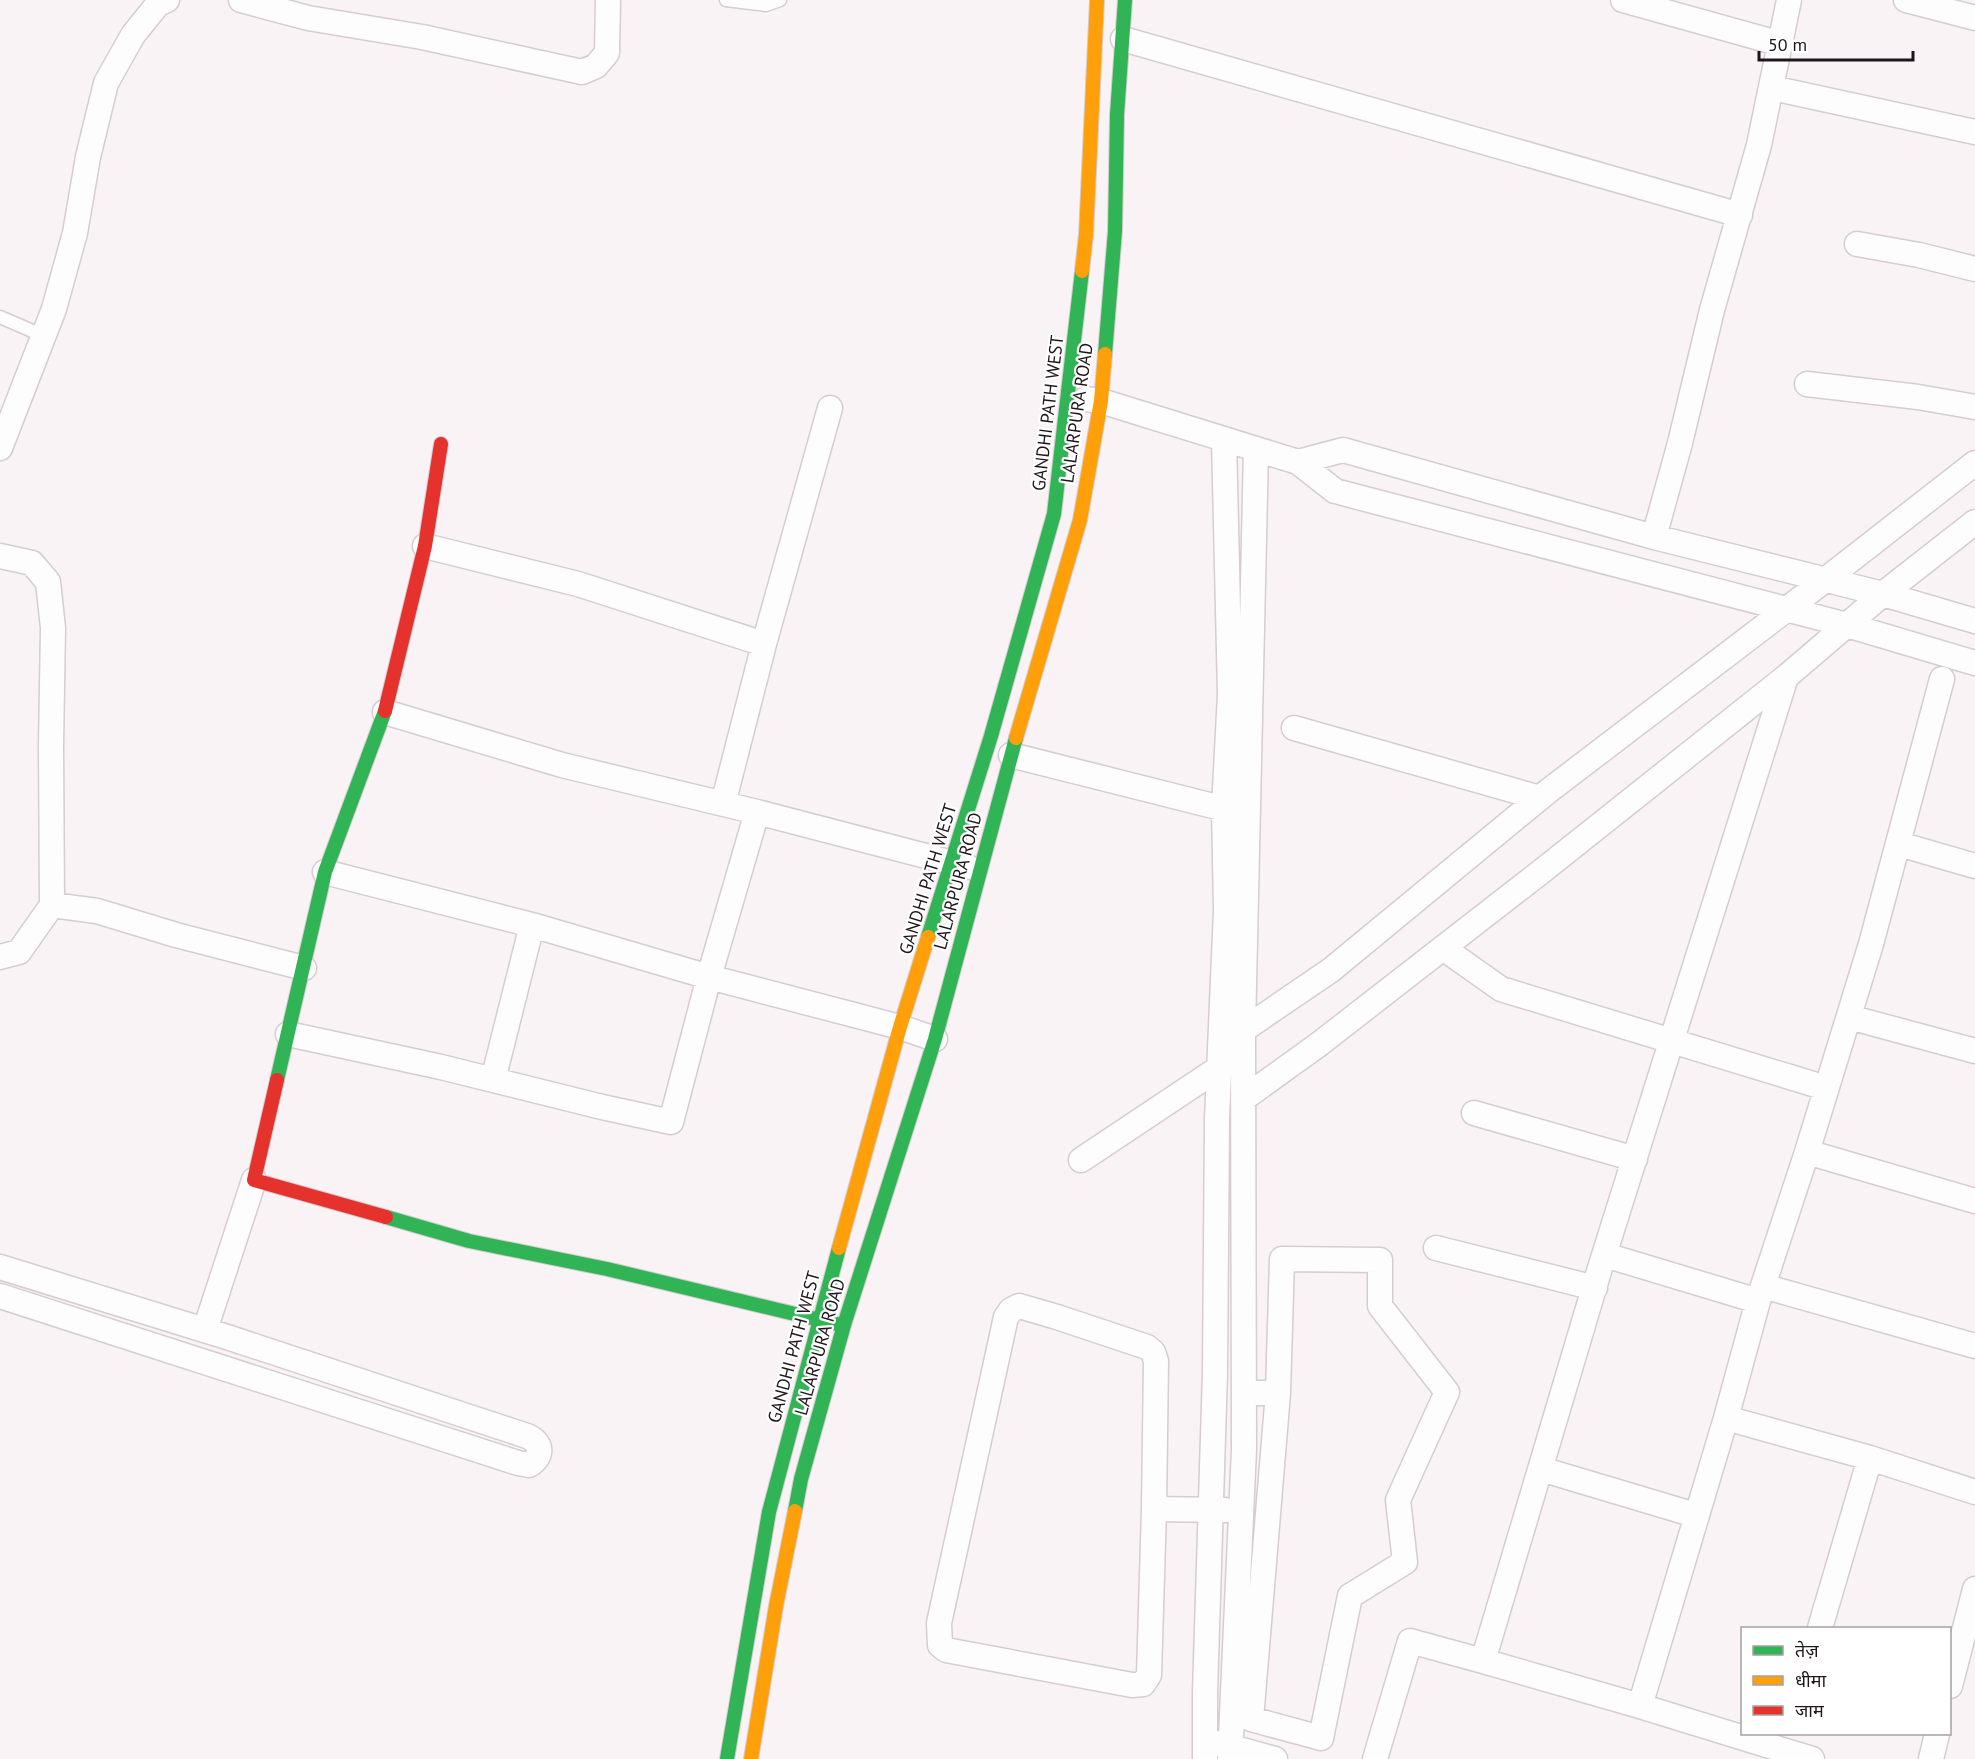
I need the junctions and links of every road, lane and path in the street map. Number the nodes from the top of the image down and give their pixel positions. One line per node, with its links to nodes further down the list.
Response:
1 (167, 0): 20 (street)
2 (241, 0): 3 (street)
3 (608, 0)
4 (726, 0): 5 (lane)
5 (780, 0)
6 (1097, 0): 22 (street, GANDHI PATH WEST)
7 (1125, 0): 12 (street, LALARPURA ROAD)
8 (1623, 0): 13 (street)
9 (1790, 0): 13 (street)
10 (1906, 0): 11 (street)
11 (1975, 18)
12 (1123, 39): 16 (street); 23 (street, LALARPURA ROAD)
13 (1781, 44): 14 (street)
14 (1772, 88): 15 (street); 16 (street)
15 (1975, 132)
16 (1740, 215): 34 (street)
17 (1857, 244): 18 (street)
18 (1975, 269)
19 (0, 317): 20 (lane)
20 (44, 336): 26 (street)
21 (1807, 384): 24 (street)
22 (1070, 396): 23 (street); 55 (street, GANDHI PATH WEST)
23 (1101, 401): 27 (street); 48 (street, LALARPURA ROAD)
24 (1975, 407)
25 (830, 408): 42 (street)
26 (5, 423): 29 (street)
27 (1224, 439): 30 (street); 51 (street)
28 (441, 444): 35 (street)
29 (0, 448)
30 (1256, 449): 31 (street); 53 (street)
31 (1298, 462): 34 (street); 39 (street)
32 (1975, 463): 37 (street)
33 (1975, 522): 38 (street)
34 (1654, 537): 37 (street)
35 (425, 546): 42 (street); 46 (street)
36 (0, 556): 59 (street)
37 (1825, 580): 38 (street); 39 (street)
38 (1883, 594): 40 (street); 41 (street)
39 (1785, 610): 41 (street); 49 (street)
40 (1975, 621)
41 (1847, 625): 43 (street); 44 (street)
42 (764, 644): 50 (street)
43 (1975, 663)
44 (1786, 677): 61 (street); 70 (street)
45 (1942, 679): 54 (street)
46 (385, 712): 50 (street); 58 (street)
47 (1294, 728): 49 (street)
48 (1011, 755): 51 (street); 57 (street, LALARPURA ROAD)
49 (1540, 798): 69 (street)
50 (723, 804): 52 (street)
51 (1224, 808): 53 (street); 72 (street)
52 (757, 812): 55 (street); 64 (street)
53 (1248, 815): 69 (street)
54 (1899, 844): 56 (street); 65 (street)
55 (952, 862): 57 (street); 66 (street, GANDHI PATH WEST)
56 (1975, 866)
57 (979, 870): 68 (street, LALARPURA ROAD)
58 (325, 872): 60 (street); 63 (street)
59 (52, 905): 62 (street); 63 (street)
60 (532, 925): 64 (street); 73 (street)
61 (1443, 948): 70 (street); 75 (street)
62 (0, 957)
63 (304, 969): 67 (street)
64 (709, 977): 66 (street); 73 (street)
65 (1849, 1017): 71 (street); 74 (street)
66 (900, 1027): 68 (street); 92 (street, GANDHI PATH WEST)
67 (288, 1035): 73 (street); 80 (street)
68 (935, 1039): 93 (street, LALARPURA ROAD)
69 (1243, 1041): 72 (street); 75 (street)
70 (1671, 1041): 74 (street); 78 (street)
71 (1975, 1051)
72 (1219, 1069): 79 (street); 84 (street)
73 (493, 1080)
74 (1826, 1088): 77 (street)
75 (1243, 1099): 83 (street)
76 (1474, 1113): 78 (street)
77 (1807, 1152): 81 (street); 89 (street)
78 (1635, 1159): 85 (street)
79 (1081, 1160)
80 (254, 1180): 92 (street); 94 (street)
81 (1975, 1201)
82 (1436, 1248): 88 (street)
83 (1244, 1249): 84 (street); 100 (street)
84 (1216, 1250): 101 (street)
85 (1605, 1254): 88 (street); 89 (street)
86 (0, 1267): 87 (street)
87 (37, 1279): 91 (street); 94 (street)
88 (1594, 1288): 104 (street)
89 (1761, 1293): 96 (street); 102 (street)
90 (0, 1296): 91 (street)
91 (28, 1305): 97 (street)
92 (819, 1320): 93 (street); 121 (street, GANDHI PATH WEST)
93 (844, 1326): 122 (street, LALARPURA ROAD)
94 (196, 1327): 95 (street); 97 (street)
95 (227, 1337): 98 (street); 98 (street)
96 (1975, 1346)
97 (178, 1354): 98 (street)
98 (216, 1366)
99 (1278, 1393): 99 (street); 100 (street)
100 (1244, 1402): 101 (street); 108 (street)
101 (1214, 1413): 107 (street)
102 (1726, 1418): 103 (street); 109 (street)
103 (1870, 1458): 105 (street); 111 (street)
104 (1541, 1469): 109 (street); 112 (street)
105 (1975, 1492)
106 (1154, 1509): 106 (street); 107 (street)
107 (1210, 1510): 108 (street); 119 (street)
108 (1241, 1511): 120 (street)
109 (1695, 1515): 114 (street)
110 (1975, 1589): 113 (street)
111 (1821, 1627)
112 (1484, 1661): 114 (street); 124 (street)
113 (1951, 1682)
114 (1640, 1706): 115 (street)
115 (1741, 1731)
116 (1758, 1735): 118 (street)
117 (1937, 1735): 126 (street)
118 (1787, 1742): 125 (street)
119 (1205, 1750): 120 (street)
120 (1230, 1752): 123 (street)
121 (727, 1759)
122 (751, 1759)
123 (1275, 1759)
124 (1375, 1759)
125 (1812, 1759)
126 (1931, 1759)

